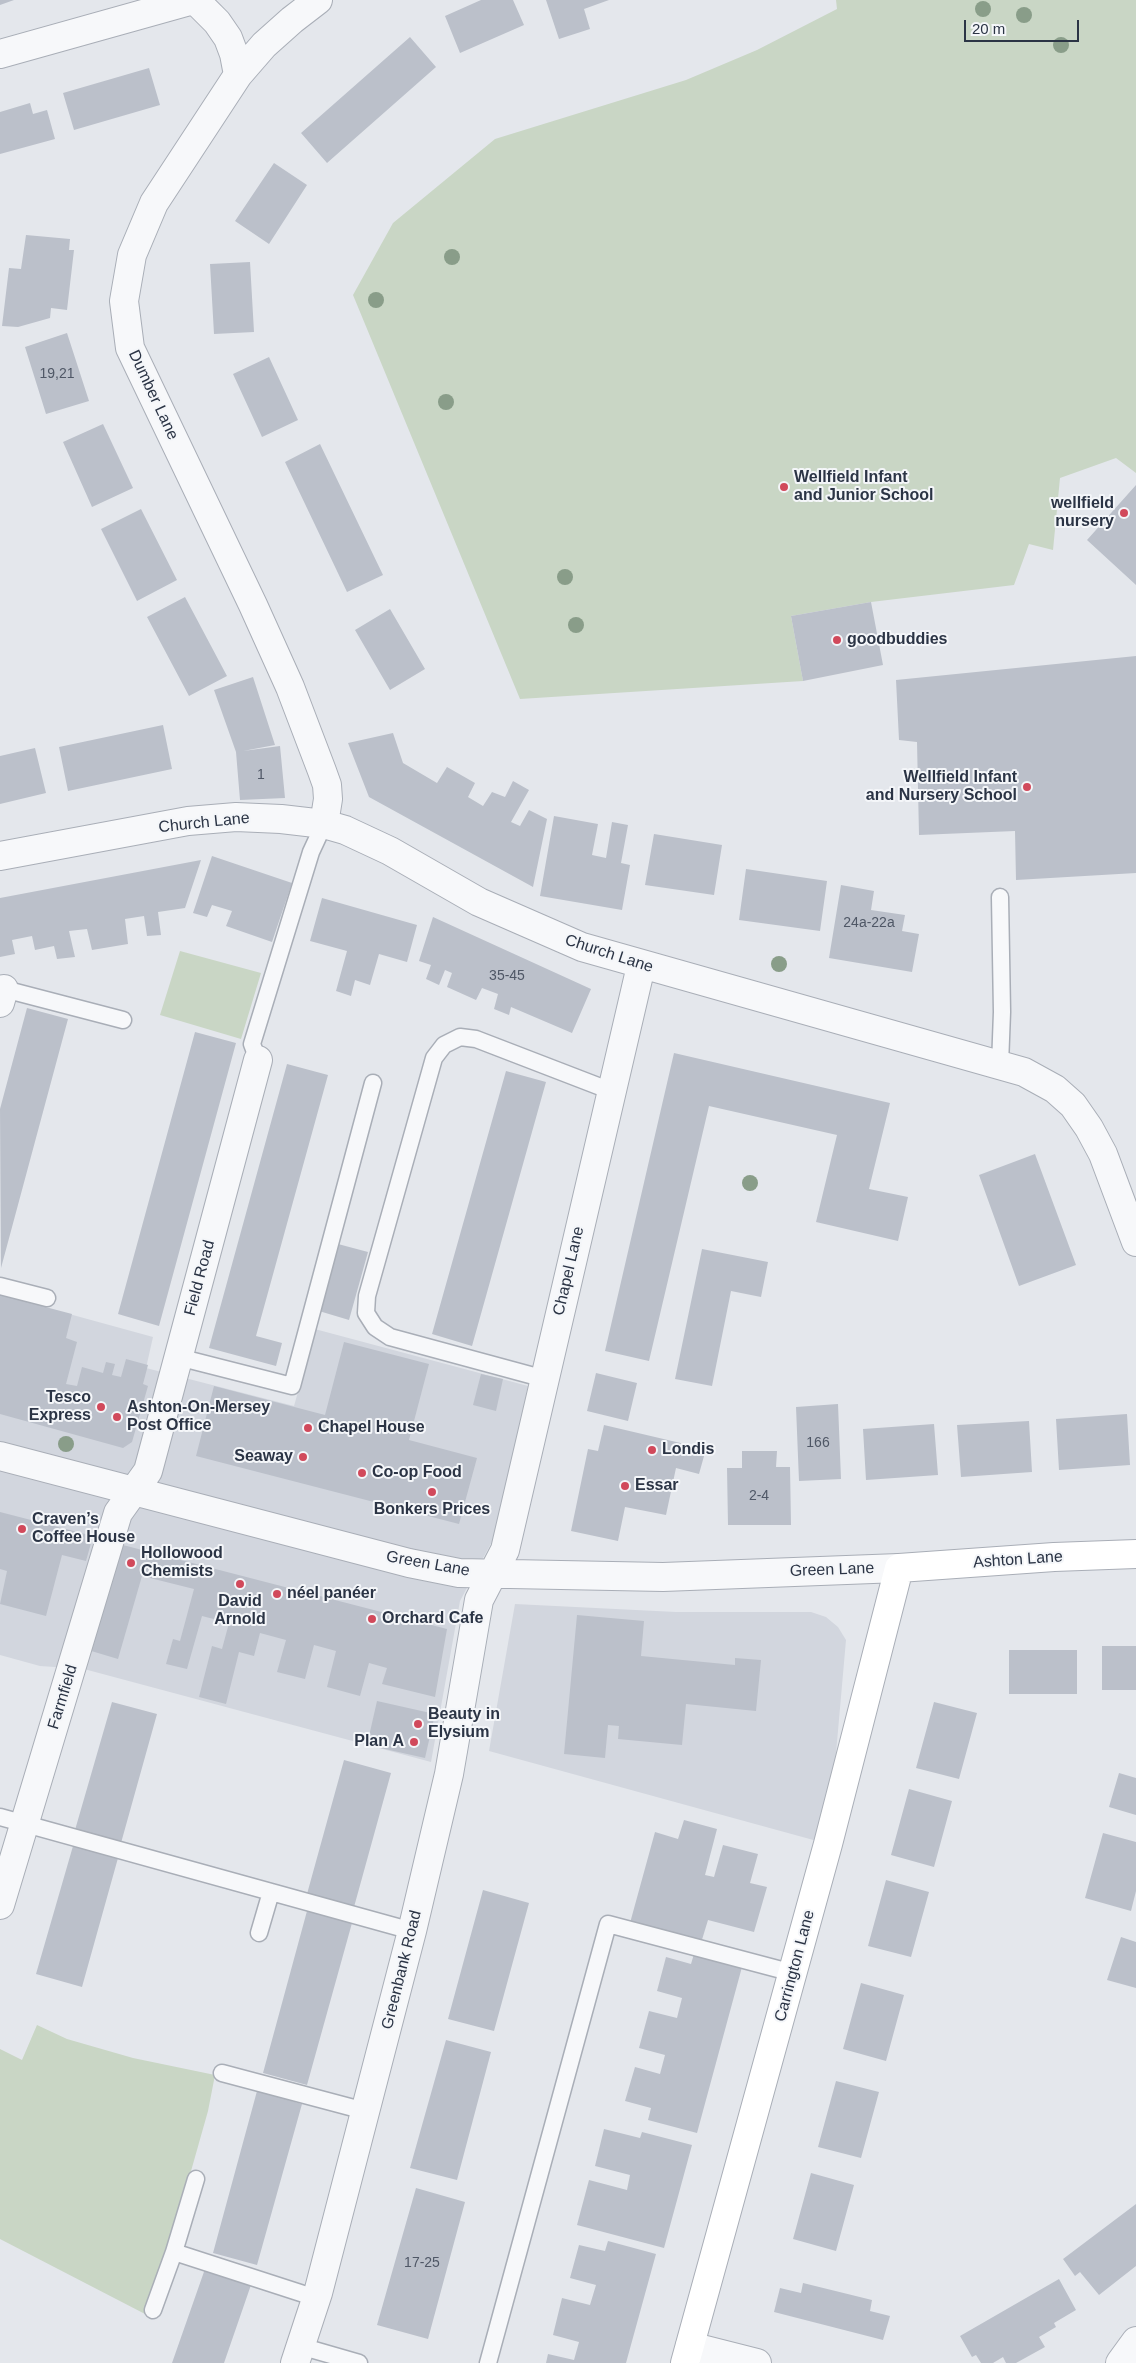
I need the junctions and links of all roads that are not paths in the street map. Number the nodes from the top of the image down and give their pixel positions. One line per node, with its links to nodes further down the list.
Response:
1 (194, 0): 3 (street); 4 (street)
2 (318, 0): 4 (street, Dumber Lane)
3 (0, 54)
4 (238, 75): 5 (street, Dumber Lane)
5 (324, 824): 6 (street, Church Lane); 8 (street, Church Lane); 11 (lane)
6 (0, 856)
7 (1000, 897): 12 (lane)
8 (641, 966): 12 (street, Church Lane); 14 (street, Chapel Lane)
9 (2, 996): 10 (lane)
10 (124, 1020)
11 (258, 1060): 18 (street, Field Road)
12 (1000, 1065): 15 (street, Church Lane)
13 (373, 1083): 18 (lane)
14 (610, 1091): 19 (street, Chapel Lane); 19 (lane)
15 (1136, 1242)
16 (0, 1286): 17 (lane)
17 (47, 1298)
18 (178, 1357): 21 (street, Field Road)
19 (545, 1379): 24 (street, Chapel Lane)
20 (0, 1456): 21 (street, Green Lane)
21 (133, 1492): 24 (street, Green Lane); 25 (street, Farmfield)
22 (1136, 1554): 23 (main road, Ashton Lane)
23 (899, 1568): 24 (street, Green Lane); 30 (main road, Carrington Lane)
24 (493, 1574): 28 (street, Greenbank Road)
25 (12, 1820): 26 (lane); 27 (street, Farmfield)
26 (271, 1892): 28 (lane); 29 (lane)
27 (0, 1905)
28 (412, 1931): 32 (street, Greenbank Road)
29 (259, 1933)
30 (792, 1973): 39 (main road, Carrington Lane); 41 (lane)
31 (222, 2073): 32 (lane)
32 (365, 2111): 35 (street, Greenbank Road)
33 (196, 2179): 34 (lane)
34 (174, 2252): 35 (lane); 36 (lane)
35 (316, 2298): 38 (street, Greenbank Road)
36 (153, 2310)
37 (1136, 2341): 43 (street)
38 (298, 2354): 40 (lane)
39 (688, 2354): 42 (street)
40 (358, 2363)
41 (488, 2363)
42 (756, 2363)
43 (1120, 2363)

